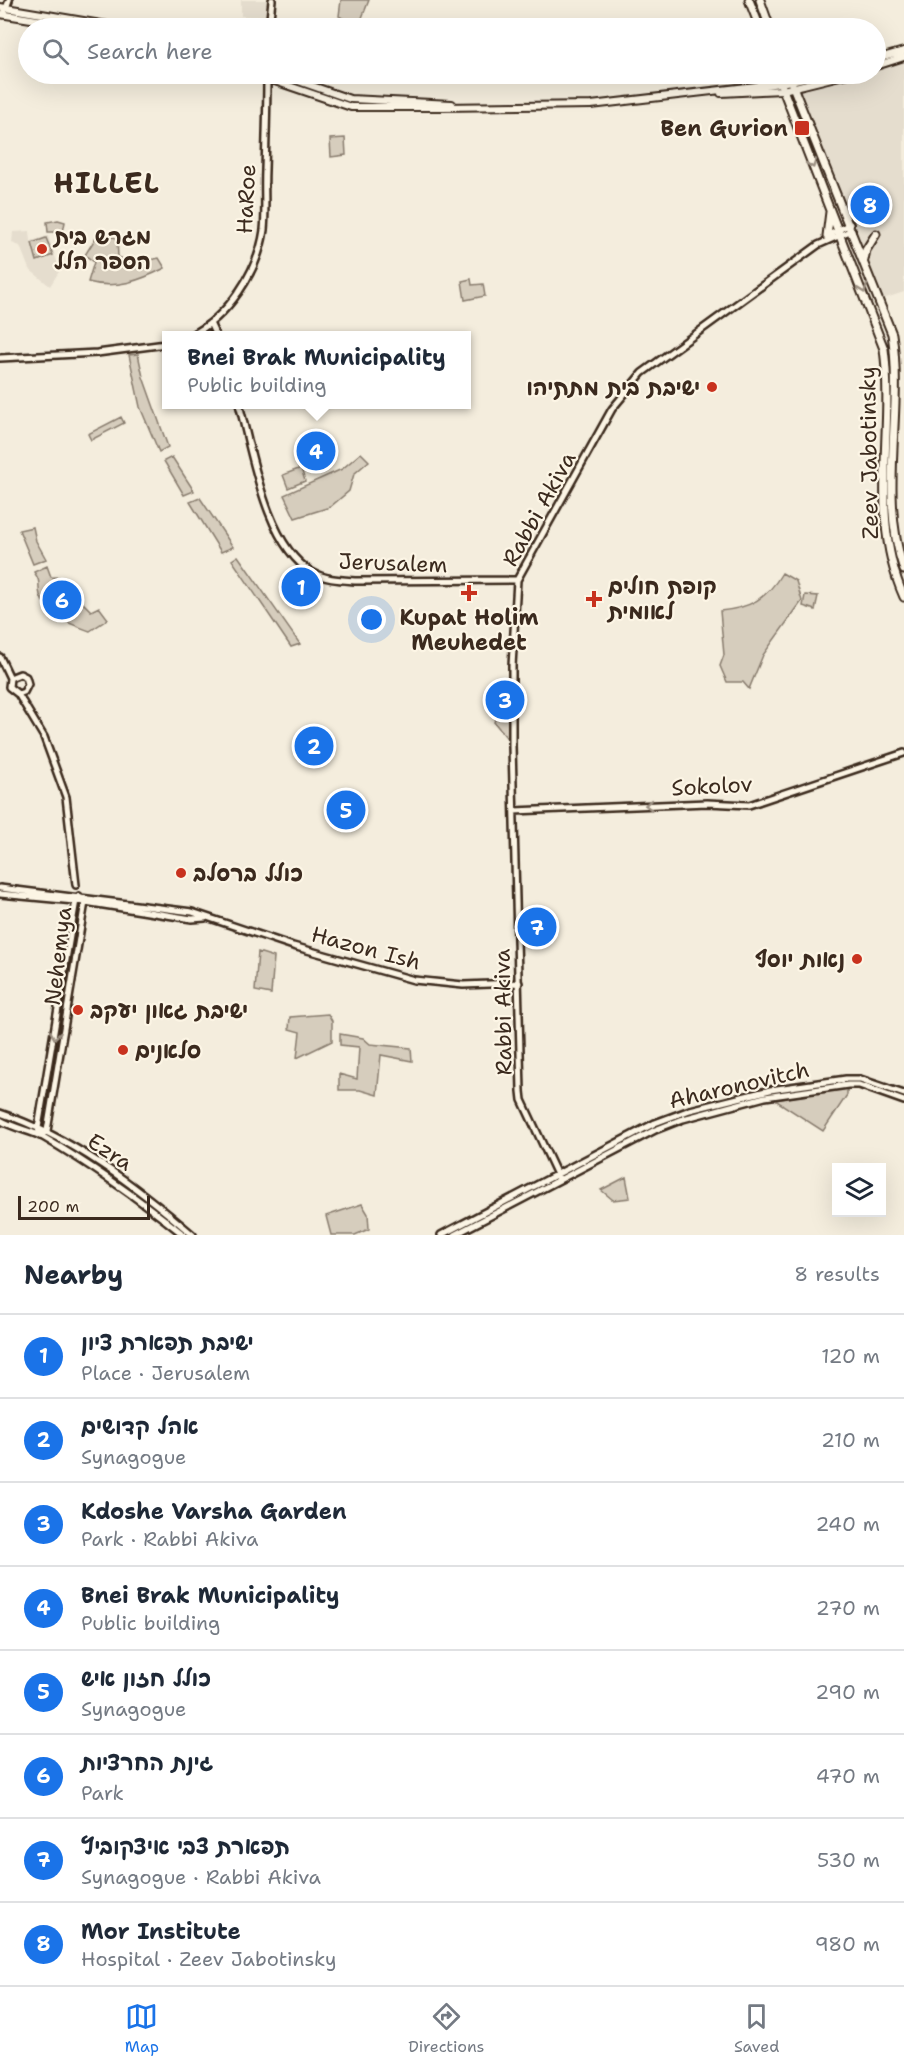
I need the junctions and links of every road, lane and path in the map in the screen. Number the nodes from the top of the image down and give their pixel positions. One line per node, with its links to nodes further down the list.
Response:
1 (9, 0): 5 (street)
2 (272, 0): 8 (street)
3 (749, 0): 9 (main road)
4 (760, 0): 10 (main road)
5 (2, 10): 6 (main road); 7 (main road)
6 (40, 18)
7 (57, 18)
8 (270, 18)
9 (756, 18)
10 (766, 18)
11 (904, 51): 12 (main road)
12 (886, 56)
13 (904, 57): 14 (main road)
14 (886, 63)
15 (267, 84): 32 (street, HaRoe)
16 (289, 84): 24 (main road)
17 (307, 84): 24 (main road)
18 (780, 84): 22 (main road, Zeev Jabotinsky)
19 (786, 84): 22 (main road)
20 (792, 84): 26 (main road, Zeev Jabotinsky)
21 (760, 85): 22 (main road); 23 (main road)
22 (782, 87): 23 (main road); 25 (main road, Zeev Jabotinsky, one-way to 25)
23 (685, 95): 24 (main road)
24 (456, 105)
25 (830, 206): 27 (main road, Zeev Jabotinsky); 29 (main road)
26 (851, 227): 27 (street); 31 (main road, Zeev Jabotinsky)
27 (840, 231): 29 (street, Rabbi Akiva); 30 (street, Rabbi Akiva); 40 (main road, Zeev Jabotinsky, one-way to 40)
28 (876, 234): 31 (main road)
29 (827, 236): 30 (street, Rabbi Akiva)
30 (821, 242): 39 (street, Rabbi Akiva)
31 (864, 260): 38 (main road, Zeev Jabotinsky)
32 (210, 323): 33 (street, HaRoe); 34 (street)
33 (198, 331)
34 (214, 331)
35 (162, 345): 36 (street)
36 (0, 358)
37 (240, 409): 39 (street, Jerusalem)
38 (904, 570)
39 (517, 580): 45 (street, Rabbi Akiva)
40 (904, 597)
41 (0, 657): 42 (street)
42 (10, 678): 43 (street); 43 (street)
43 (18, 694): 46 (street)
44 (904, 753): 45 (street, Sokolov, one-way to 45)
45 (514, 811): 52 (street, Rabbi Akiva)
46 (76, 885)
47 (0, 888): 49 (street, Hazon Ish)
48 (0, 894): 49 (street, Hazon Ish)
49 (77, 898): 50 (street, Nehemya); 51 (street, Hazon Ish); 56 (street, Nehemya, one-way to 56)
50 (85, 902): 51 (street, Hazon Ish); 60 (street, Nehemya)
51 (210, 918): 52 (street, Hazon Ish)
52 (519, 983): 62 (street, Rabbi Akiva)
53 (904, 1094): 62 (street, Aharonovitch)
54 (904, 1101): 62 (street, Aharonovitch)
55 (0, 1113): 58 (street, Ezra)
56 (40, 1117): 58 (street); 59 (street, Nehemya)
57 (0, 1120): 61 (street, Ezra)
58 (29, 1124): 59 (street, Ezra)
59 (38, 1128): 60 (street, Ezra); 61 (street, Nehemya)
60 (47, 1131): 61 (street); 64 (street, Ezra)
61 (40, 1136): 63 (street, Ezra)
62 (558, 1176): 65 (street); 66 (street)
63 (184, 1235)
64 (193, 1235)
65 (441, 1235)
66 (454, 1235)

